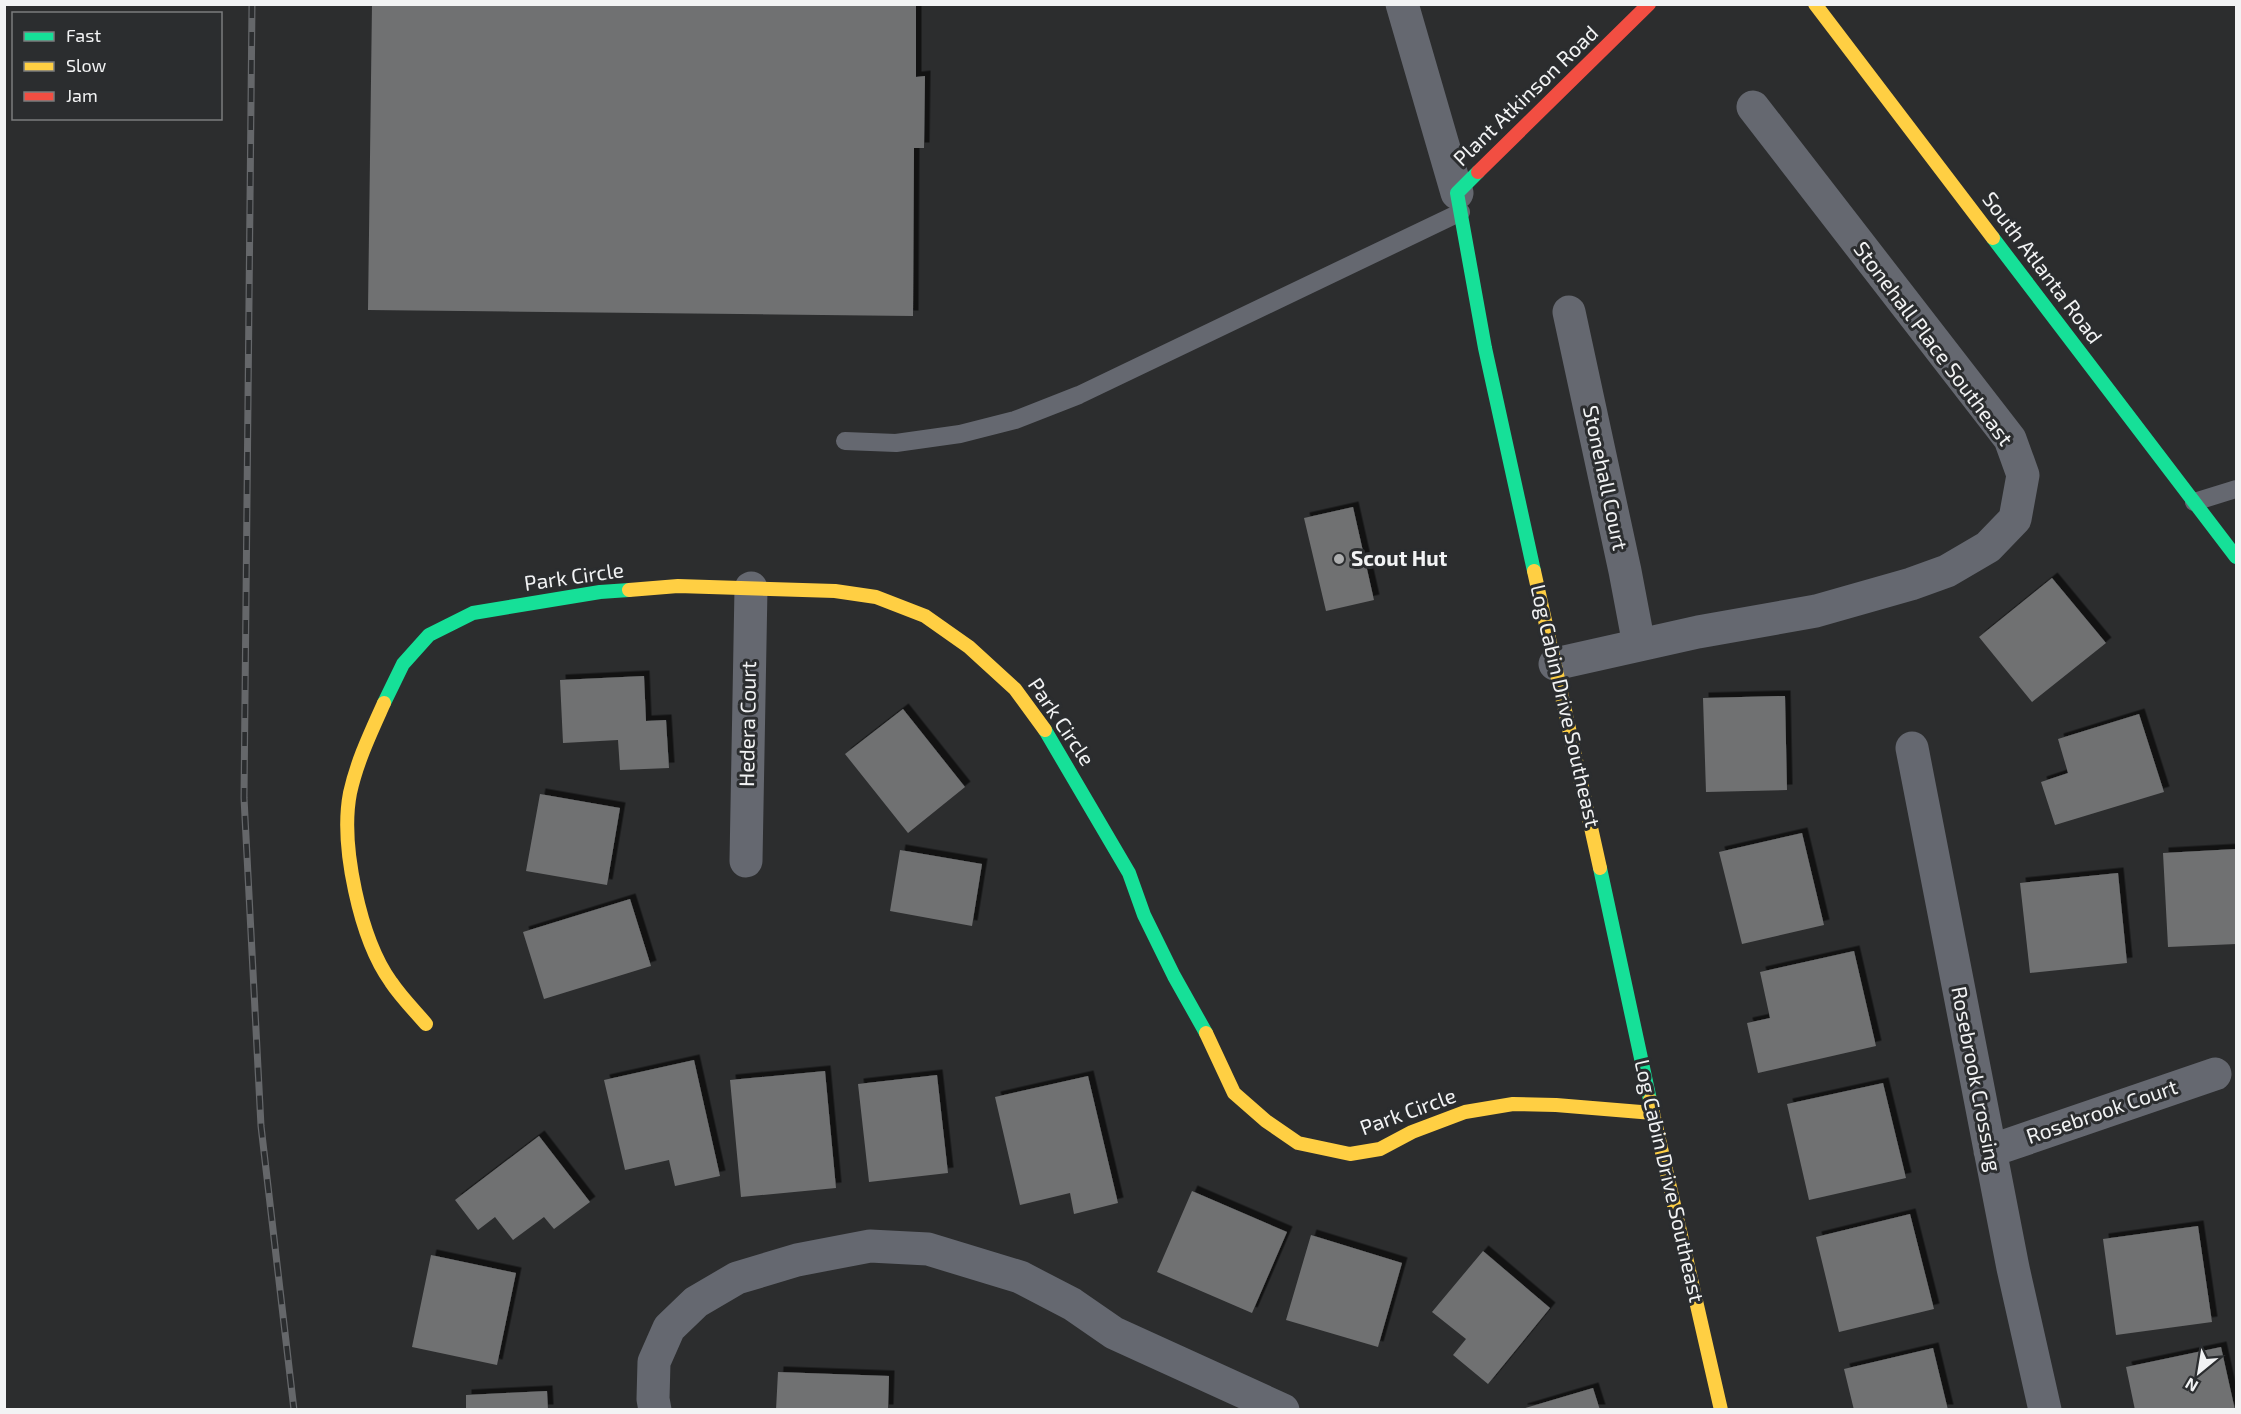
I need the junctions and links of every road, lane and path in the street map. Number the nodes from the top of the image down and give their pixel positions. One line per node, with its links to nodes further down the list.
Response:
1 (1402, 4): 5 (street, Log Cabin Drive Southeast)
2 (1649, 4): 5 (street, Plant Atkinson Road)
3 (1815, 4): 9 (street, South Atlanta Road)
4 (1753, 107): 12 (street, Stonehall Place Southeast)
5 (1459, 202): 7 (lane); 13 (street, Log Cabin Drive Southeast)
6 (1569, 312): 12 (street, Stonehall Court)
7 (845, 441)
8 (2236, 489): 9 (lane)
9 (2194, 502): 10 (street, South Atlanta Road)
10 (2236, 558)
11 (751, 588): 15 (street, Hedera Court); 16 (street, Park Circle); 18 (street, Park Circle)
12 (1639, 645): 13 (street, Stonehall Place Southeast)
13 (1555, 664): 18 (street, Log Cabin Drive Southeast)
14 (1912, 748): 19 (street, Rosebrook Crossing)
15 (746, 861)
16 (426, 1024)
17 (2215, 1074): 19 (street, Rosebrook Court)
18 (1653, 1113): 22 (street, Log Cabin Drive Southeast)
19 (1990, 1150): 23 (street, Rosebrook Crossing)
20 (655, 1410): 21 (street)
21 (1283, 1410)
22 (1721, 1410)
23 (2045, 1410)

